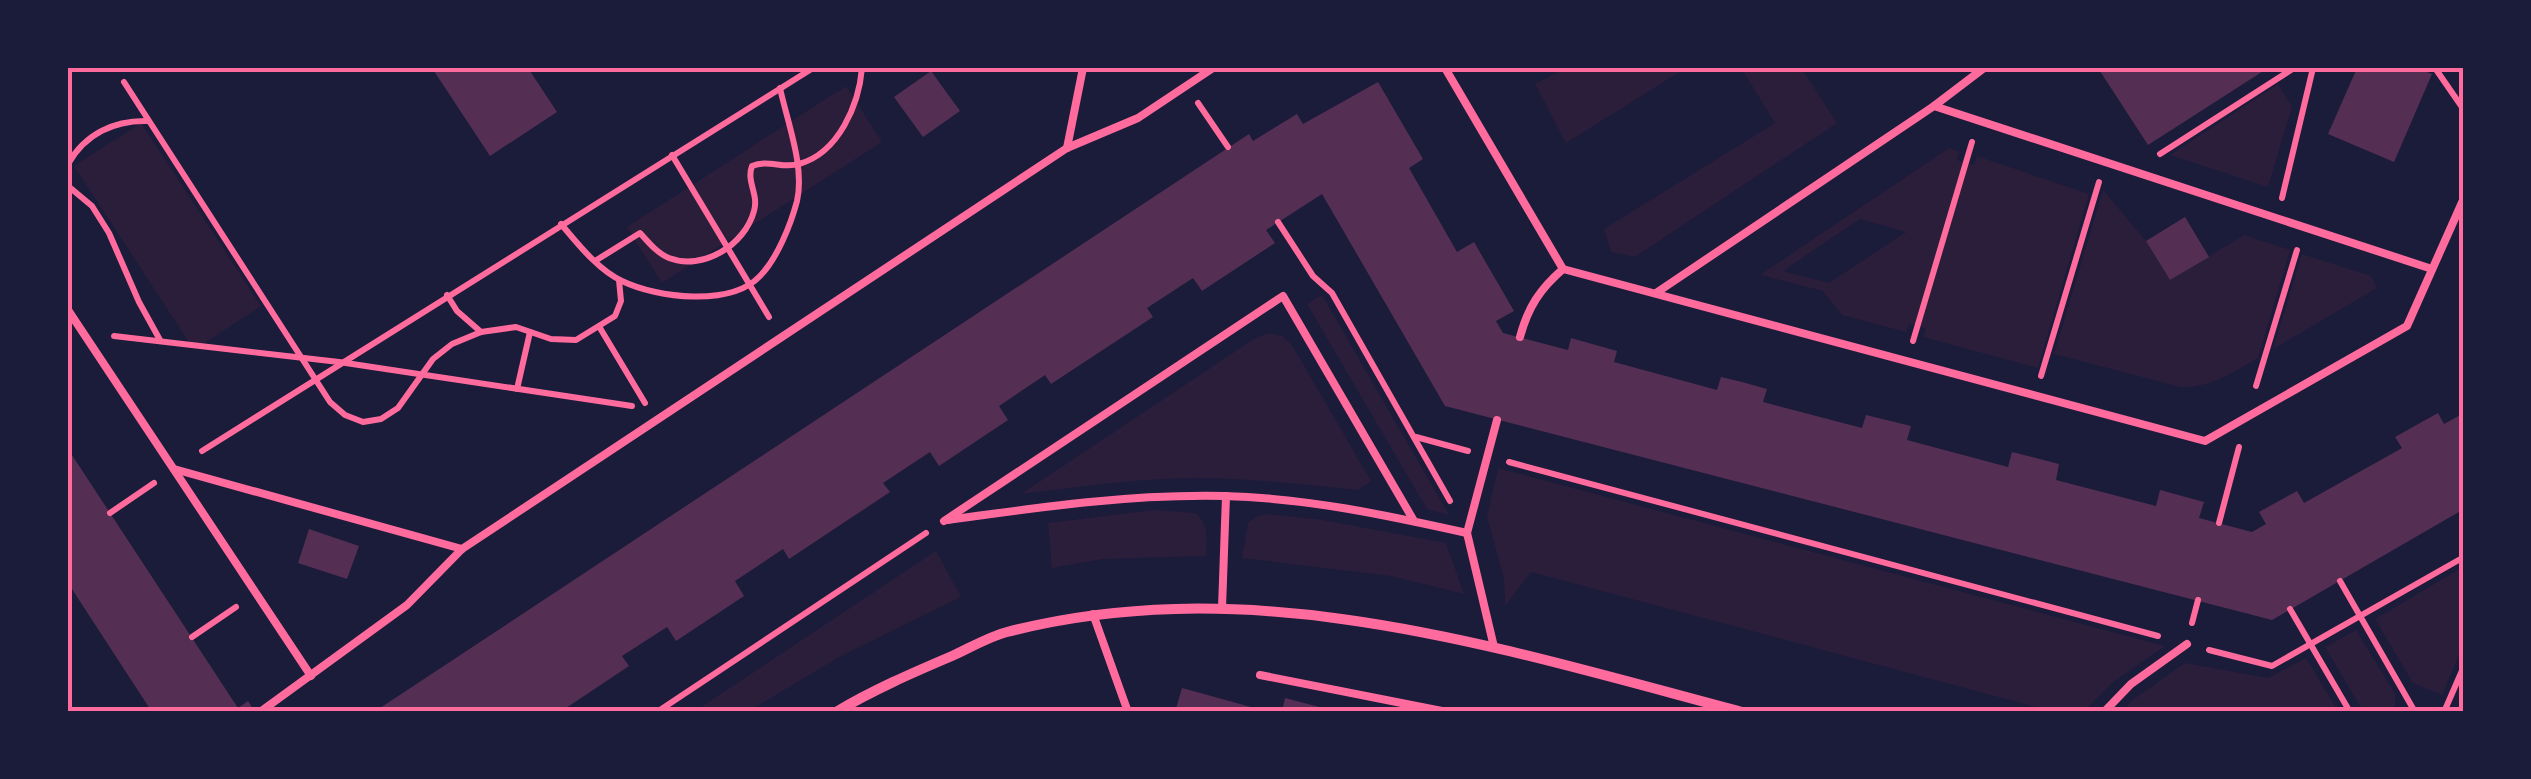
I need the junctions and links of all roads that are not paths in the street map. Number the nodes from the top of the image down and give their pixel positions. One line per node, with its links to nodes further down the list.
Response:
1 (1082, 68): 6 (lane)
2 (1213, 68): 6 (lane)
3 (1446, 68): 8 (lane)
4 (1984, 68): 5 (lane)
5 (1934, 106): 9 (lane); 10 (lane)
6 (1067, 148): 18 (lane)
7 (2464, 198): 9 (lane)
8 (1562, 269): 10 (lane); 12 (lane)
9 (2432, 269): 10 (lane)
10 (1656, 294)
11 (68, 310): 14 (lane)
12 (1520, 337)
13 (1497, 420): 17 (lane)
14 (174, 469): 18 (lane); 24 (lane)
15 (1226, 496): 16 (lane); 16 (lane); 19 (lane)
16 (1414, 522): 17 (lane)
17 (1467, 533): 22 (lane)
18 (462, 548): 24 (lane)
19 (1222, 608): 20 (street); 22 (street)
20 (1093, 614): 26 (street); 27 (lane)
21 (2186, 644): 30 (lane)
22 (1494, 647): 29 (street)
23 (1260, 675): 28 (lane)
24 (311, 676): 25 (lane)
25 (260, 712)
26 (836, 712)
27 (1128, 712)
28 (1447, 712)
29 (1742, 712)
30 (2104, 712)

